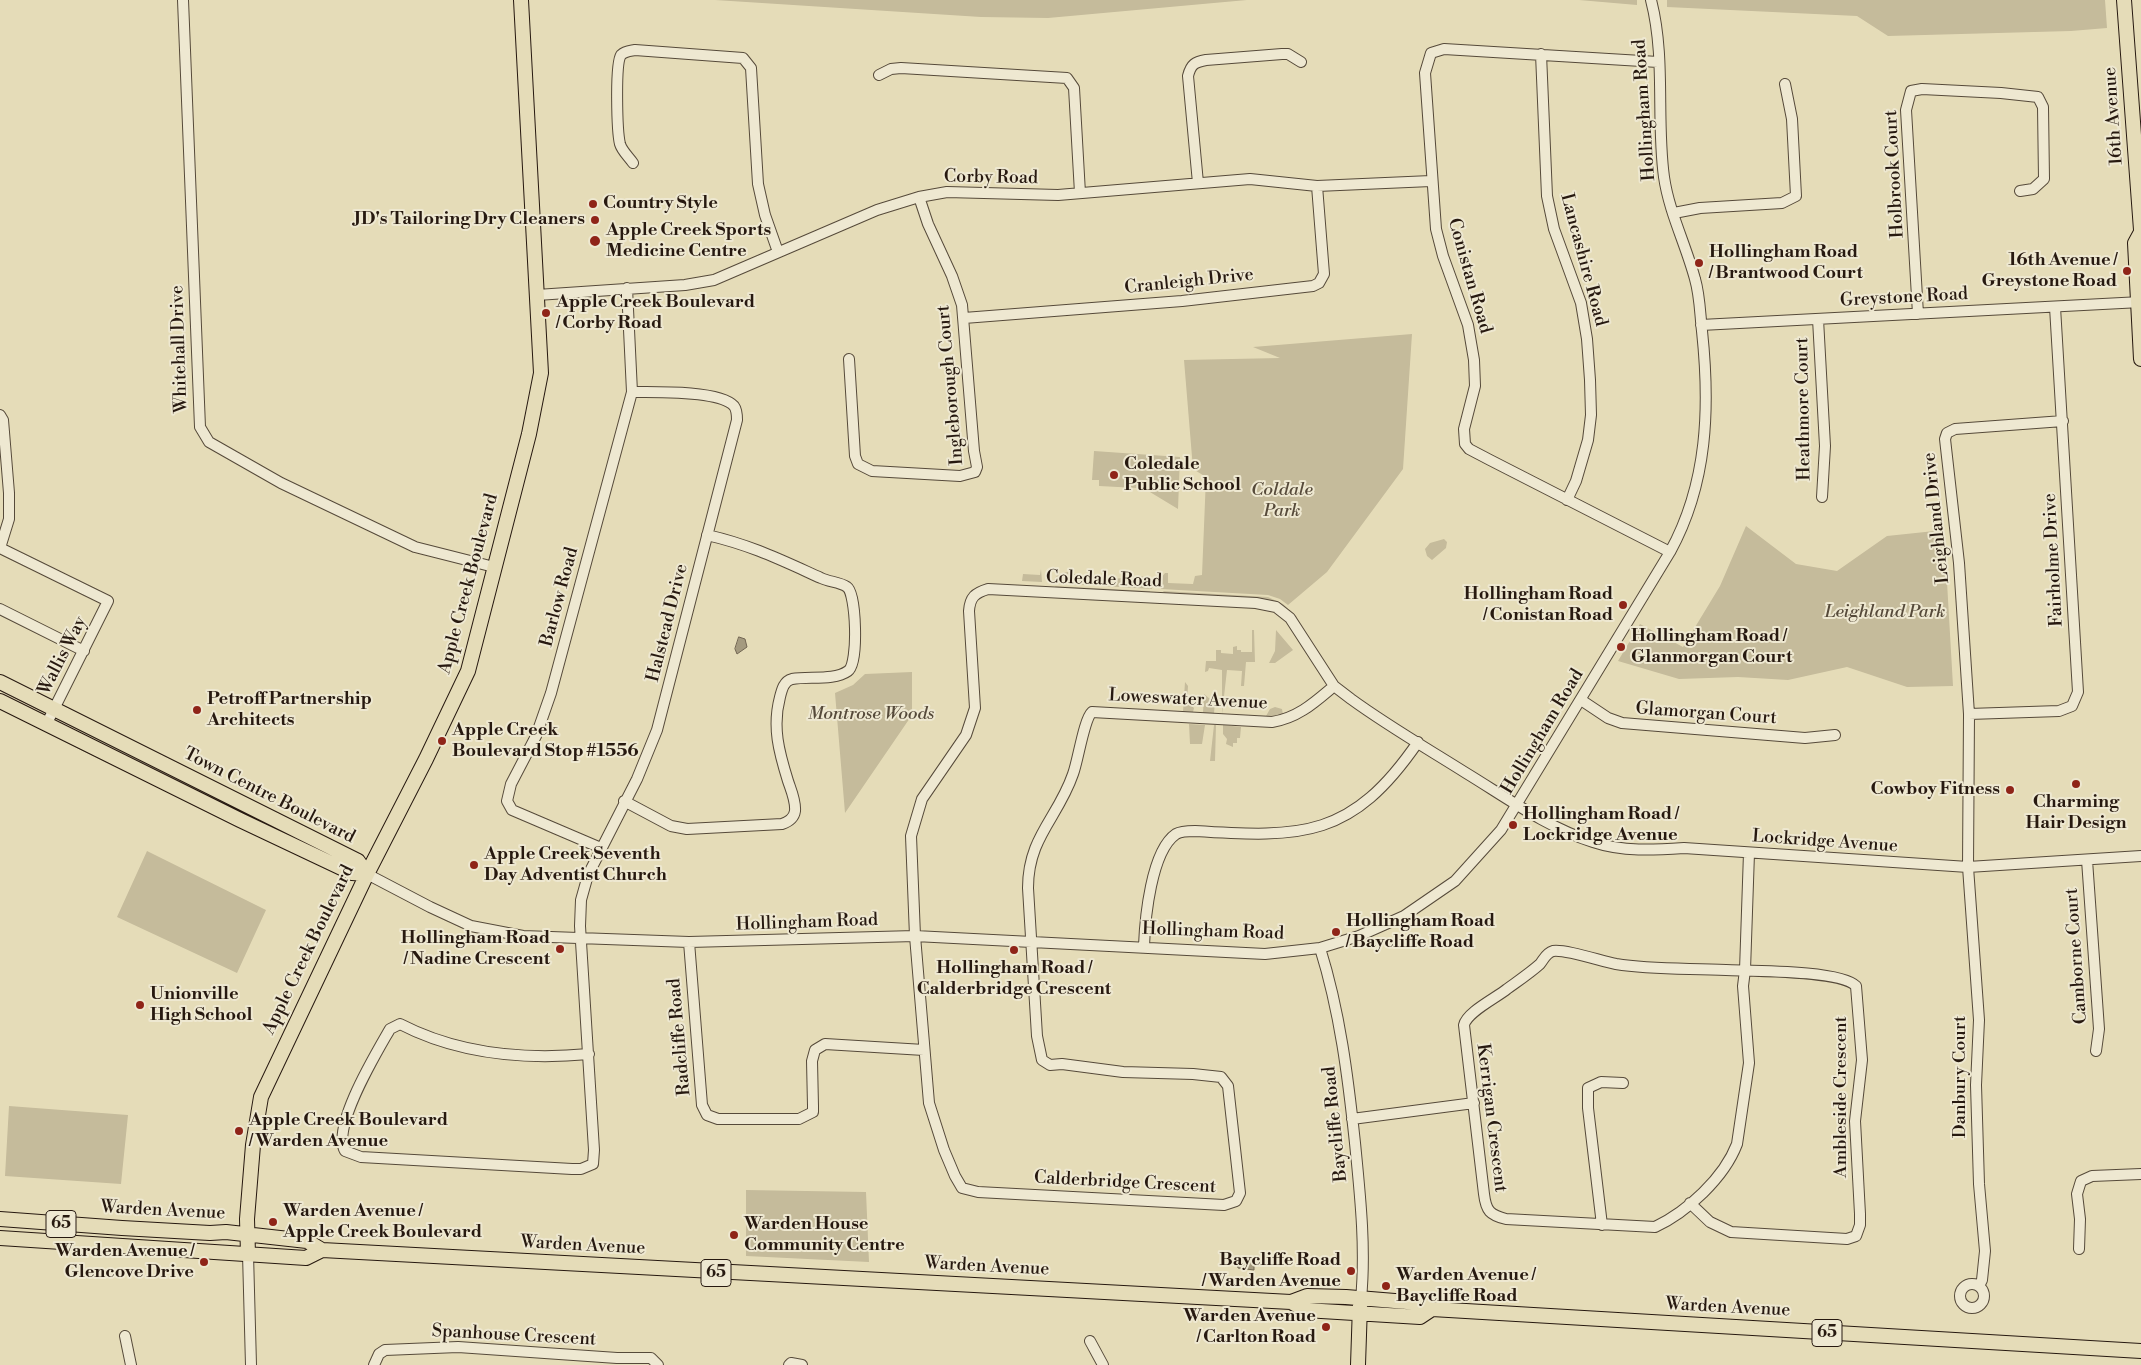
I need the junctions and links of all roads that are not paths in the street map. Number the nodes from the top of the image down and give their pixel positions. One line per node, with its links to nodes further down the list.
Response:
1 (184, 0): 38 (street, Whitehall Drive)
2 (521, 0): 21 (main road, Apple Creek Boulevard)
3 (1651, 0): 7 (street, Hollingham Road)
4 (2124, 0): 18 (main road, 16th Avenue)
5 (1541, 54): 7 (street, Conistan Road); 11 (street, Conistan Road); 34 (street, Lancashire Road)
6 (1301, 62): 12 (street)
7 (1658, 62): 17 (street, Hollingham Road)
8 (878, 75): 15 (street)
9 (1786, 84): 17 (street)
10 (633, 164): 19 (street)
11 (1431, 181): 13 (street, Corby Road); 34 (street, Conistan Road)
12 (1198, 183): 13 (street, Corby Road); 15 (street, Corby Road)
13 (1317, 186): 25 (street, Cranleigh Drive)
14 (2020, 191): 24 (street, Holbrook Court)
15 (1080, 193): 16 (street, Corby Road)
16 (919, 197): 19 (street, Corby Road); 25 (street, Ingleborough Court)
17 (1674, 213): 27 (street, Hollingham Road)
18 (2141, 231): 22 (main road, 16th Avenue)
19 (778, 252): 20 (street, Corby Road)
20 (627, 288): 21 (street, Corby Road); 30 (street, Barlow Road)
21 (537, 295): 38 (main road, Apple Creek Boulevard)
22 (2139, 302): 23 (street, Greystone Road); 29 (main road, 16th Avenue)
23 (2055, 307): 24 (street, Greystone Road); 32 (street, Fairholme Drive)
24 (1918, 314): 26 (street, Greystone Road)
25 (964, 318): 28 (street, Ingleborough Court)
26 (1818, 319): 27 (street, Greystone Road); 33 (street, Heathmore Court)
27 (1702, 325): 37 (street, Hollingham Road)
28 (849, 359)
29 (2141, 359)
30 (632, 392): 35 (street, Halstead Drive); 52 (street, Barlow Road)
31 (0, 415): 36 (street)
32 (2063, 421): 46 (street, Fairholme Drive); 46 (street, Leighland Drive)
33 (1822, 498)
34 (1567, 500): 37 (street, Conistan Road)
35 (707, 535): 50 (street, Halstead Drive); 50 (street)
36 (0, 548): 40 (street, Wallis Way)
37 (1670, 552): 43 (street, Hollingham Road)
38 (494, 568): 57 (main road, Apple Creek Boulevard)
39 (0, 609): 40 (street)
40 (84, 651): 45 (street, Wallis Way)
41 (0, 682): 45 (main road, Town Centre Boulevard)
42 (1334, 686): 49 (street, Coledale Road); 58 (street, Coledale Road); 60 (street, Loweswater Avenue)
43 (1581, 700): 48 (street, Glamorgan Court); 51 (street, Hollingham Road)
44 (0, 701): 47 (main road, Town Centre Boulevard)
45 (54, 709): 47 (street, Wallis Way); 57 (main road, Town Centre Boulevard)
46 (1969, 714): 56 (street, Leighland Drive)
47 (46, 725): 57 (main road, Town Centre Boulevard)
48 (1835, 735)
49 (1418, 742): 51 (street, Coledale Road); 62 (street)
50 (624, 801): 52 (street, Halstead Drive)
51 (1518, 804): 53 (street, Lockridge Avenue); 63 (street, Hollingham Road)
52 (601, 848): 59 (street, Halstead Drive)
53 (1750, 853): 56 (street, Lockridge Avenue); 64 (street, Kerrigan Crescent)
54 (2141, 856): 55 (street, Lockridge Avenue)
55 (2087, 860): 56 (street, Lockridge Avenue); 66 (street, Camborne Court)
56 (1968, 867): 80 (street, Danbury Court)
57 (367, 874): 59 (street, Hollingham Road); 75 (main road, Apple Creek Boulevard)
58 (915, 936): 60 (street, Hollingham Road); 61 (street, Hollingham Road); 65 (street, Calderbridge Crescent)
59 (582, 940): 61 (street, Hollingham Road); 67 (street, Halstead Drive)
60 (1032, 941): 62 (street, Hollingham Road); 65 (street, Calderbridge Crescent)
61 (689, 942): 65 (street, Radcliffe Road)
62 (1144, 946): 63 (street, Hollingham Road)
63 (1320, 948): 70 (street, Baycliffe Road)
64 (1745, 970): 69 (street, Kerrigan Crescent); 72 (street, Kerrigan Crescent); 72 (street, Ambleside Crescent)
65 (924, 1050)
66 (2096, 1050)
67 (589, 1054): 67 (street, Halstead Drive)
68 (1623, 1083): 74 (street)
69 (1474, 1103): 70 (street); 74 (street, Kerrigan Crescent)
70 (1352, 1119): 81 (street, Baycliffe Road)
71 (2141, 1174): 77 (street)
72 (1690, 1203): 74 (street, Kerrigan Crescent)
73 (0, 1219): 75 (main road, Warden Avenue / 65)
74 (1602, 1225)
75 (248, 1235): 78 (main road, Warden Avenue / 65); 79 (main road, Apple Creek Boulevard)
76 (0, 1238): 79 (main road, Warden Avenue / 65)
77 (2079, 1249)
78 (322, 1250): 79 (main road, Warden Avenue / 65); 82 (main road, Warden Avenue / 65)
79 (248, 1254): 89 (street)
80 (1979, 1286)
81 (1361, 1299): 82 (main road, Warden Avenue / 65); 83 (main road, Warden Avenue / 65); 84 (main road)
82 (1291, 1302): 84 (main road, Warden Avenue / 65)
83 (1432, 1309): 84 (main road, Warden Avenue / 65); 87 (main road, Warden Avenue / 65)
84 (1360, 1314): 95 (main road)
85 (126, 1336): 88 (street)
86 (1090, 1341): 94 (street)
87 (2141, 1351)
88 (131, 1365)
89 (251, 1365)
90 (374, 1365): 91 (street, Spanhouse Crescent)
91 (658, 1365)
92 (788, 1365): 93 (street)
93 (802, 1365)
94 (1103, 1365)
95 (1358, 1365)

